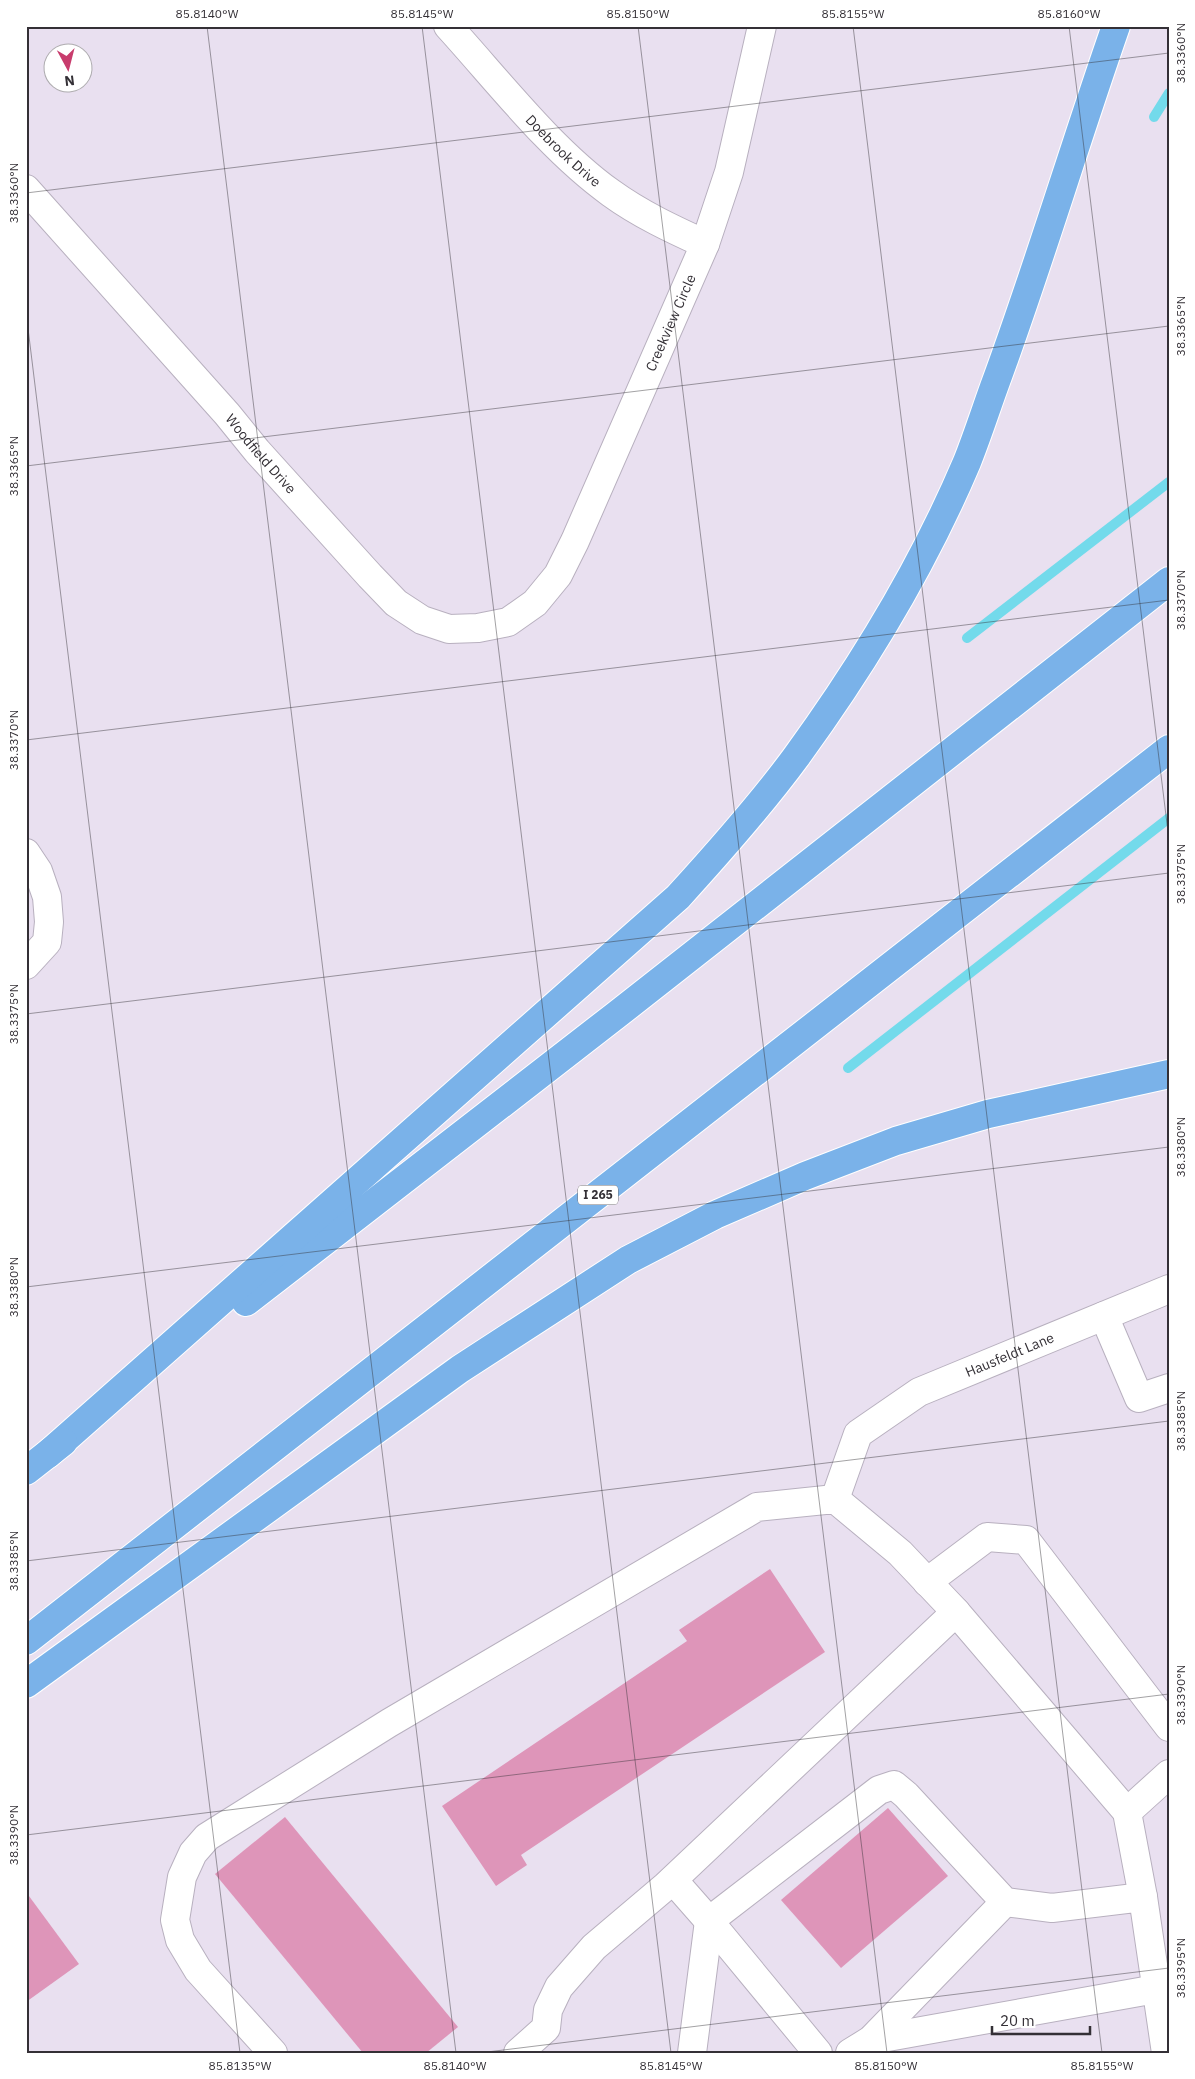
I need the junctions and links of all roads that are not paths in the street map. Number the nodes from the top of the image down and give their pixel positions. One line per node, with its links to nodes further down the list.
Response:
1 (448, 26): 5 (street, Doebrook Drive)
2 (762, 26): 5 (street, Creekview Circle)
3 (1116, 26): 15 (highway)
4 (26, 189): 7 (street, Woodfield Drive)
5 (705, 244): 7 (street, Creekview Circle)
6 (1169, 581): 15 (highway)
7 (535, 603)
8 (1169, 748): 20 (highway, I 265)
9 (26, 853): 10 (street)
10 (26, 965)
11 (1169, 1074): 21 (highway)
12 (1169, 1290): 13 (street, Hausfeldt Lane)
13 (1104, 1316): 14 (street); 17 (street, Hausfeldt Lane)
14 (1169, 1388)
15 (48, 1454): 16 (highway)
16 (26, 1471)
17 (835, 1499): 18 (street); 31 (street)
18 (927, 1582): 19 (street); 22 (street)
19 (956, 1612): 24 (street); 25 (street)
20 (26, 1640)
21 (26, 1684)
22 (1169, 1727)
23 (1169, 1774): 24 (street)
24 (1127, 1812): 26 (street)
25 (673, 1880): 28 (street); 32 (street)
26 (1143, 1897): 27 (street); 29 (street)
27 (1005, 1902): 28 (street); 30 (street)
28 (709, 1920): 33 (street); 34 (street)
29 (1156, 1989): 30 (street); 35 (street)
30 (868, 2049)
31 (273, 2053)
32 (518, 2053)
33 (692, 2053)
34 (818, 2053)
35 (1166, 2053)

